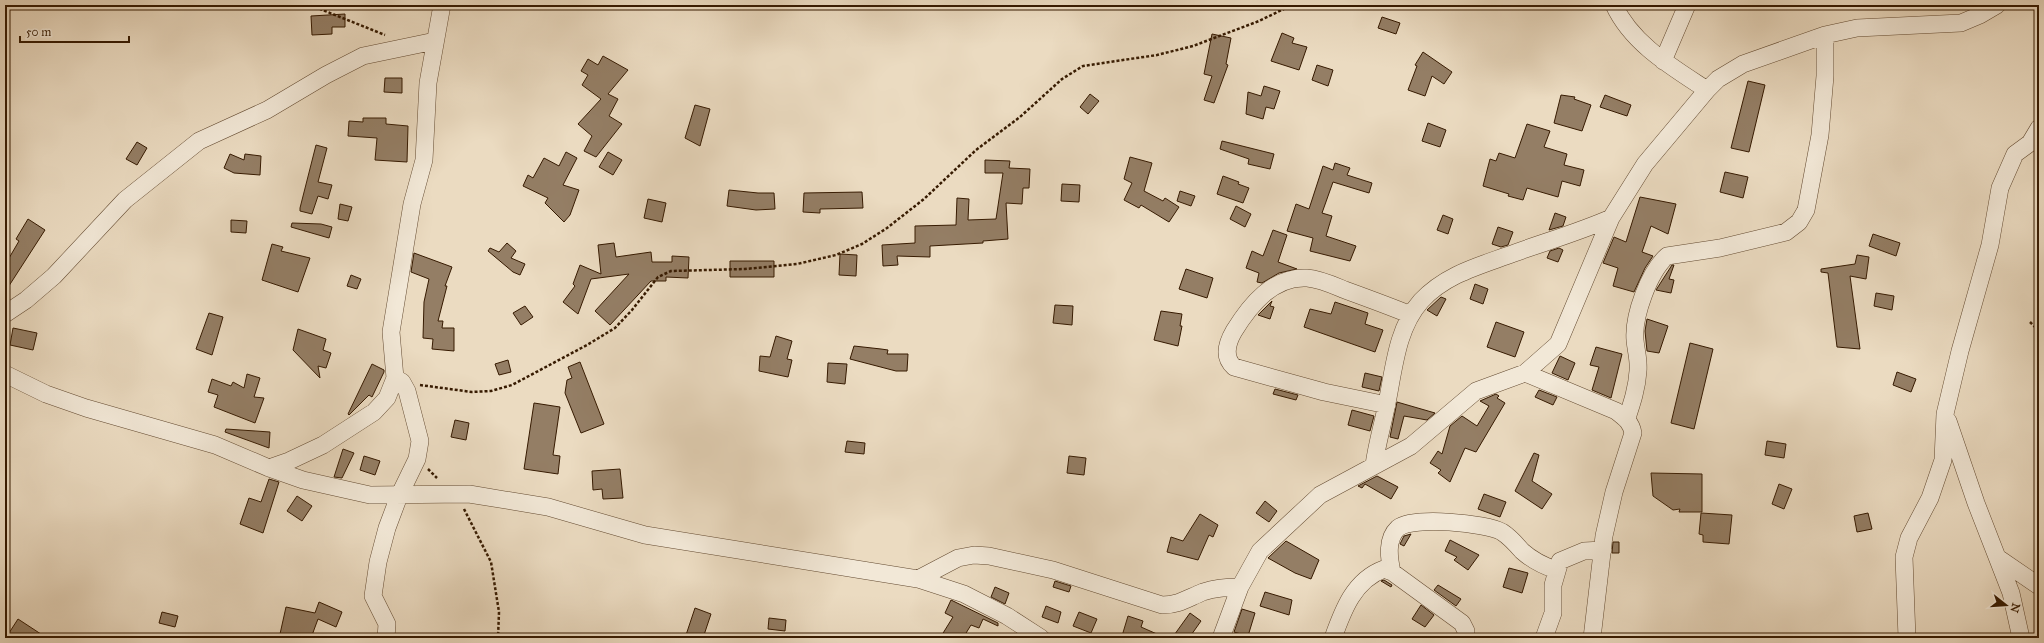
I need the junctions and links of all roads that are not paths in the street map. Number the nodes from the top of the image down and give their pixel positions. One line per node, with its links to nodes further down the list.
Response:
1 (442, 5): 6 (street)
2 (1614, 5): 7 (street)
3 (1687, 5): 7 (street)
4 (1997, 5): 5 (street)
5 (1825, 34): 8 (street); 18 (street)
6 (435, 41): 11 (street); 15 (street)
7 (1663, 61): 8 (street)
8 (1707, 90): 10 (street)
9 (2039, 128): 17 (street)
10 (1611, 218): 12 (street); 13 (street)
11 (5, 314)
12 (1411, 315): 16 (street); 16 (street)
13 (1525, 373): 18 (street); 19 (street)
14 (5, 374): 20 (street)
15 (399, 380): 20 (street); 21 (street)
16 (1387, 405): 19 (street)
17 (1945, 414): 23 (street); 36 (street)
18 (1627, 418): 22 (street)
19 (1374, 465): 27 (street)
20 (269, 468): 21 (street)
21 (399, 496): 26 (street); 29 (street)
22 (1603, 550): 24 (street); 35 (street)
23 (1998, 558): 28 (street); 37 (street)
24 (1556, 570): 25 (street); 34 (street)
25 (1392, 572): 32 (street); 33 (street)
26 (918, 579): 27 (street); 30 (street)
27 (1240, 586): 31 (street)
28 (2039, 586)
29 (386, 638)
30 (1041, 638)
31 (1221, 638)
32 (1333, 638)
33 (1466, 638)
34 (1544, 638)
35 (1592, 638)
36 (1908, 638)
37 (2022, 638)

